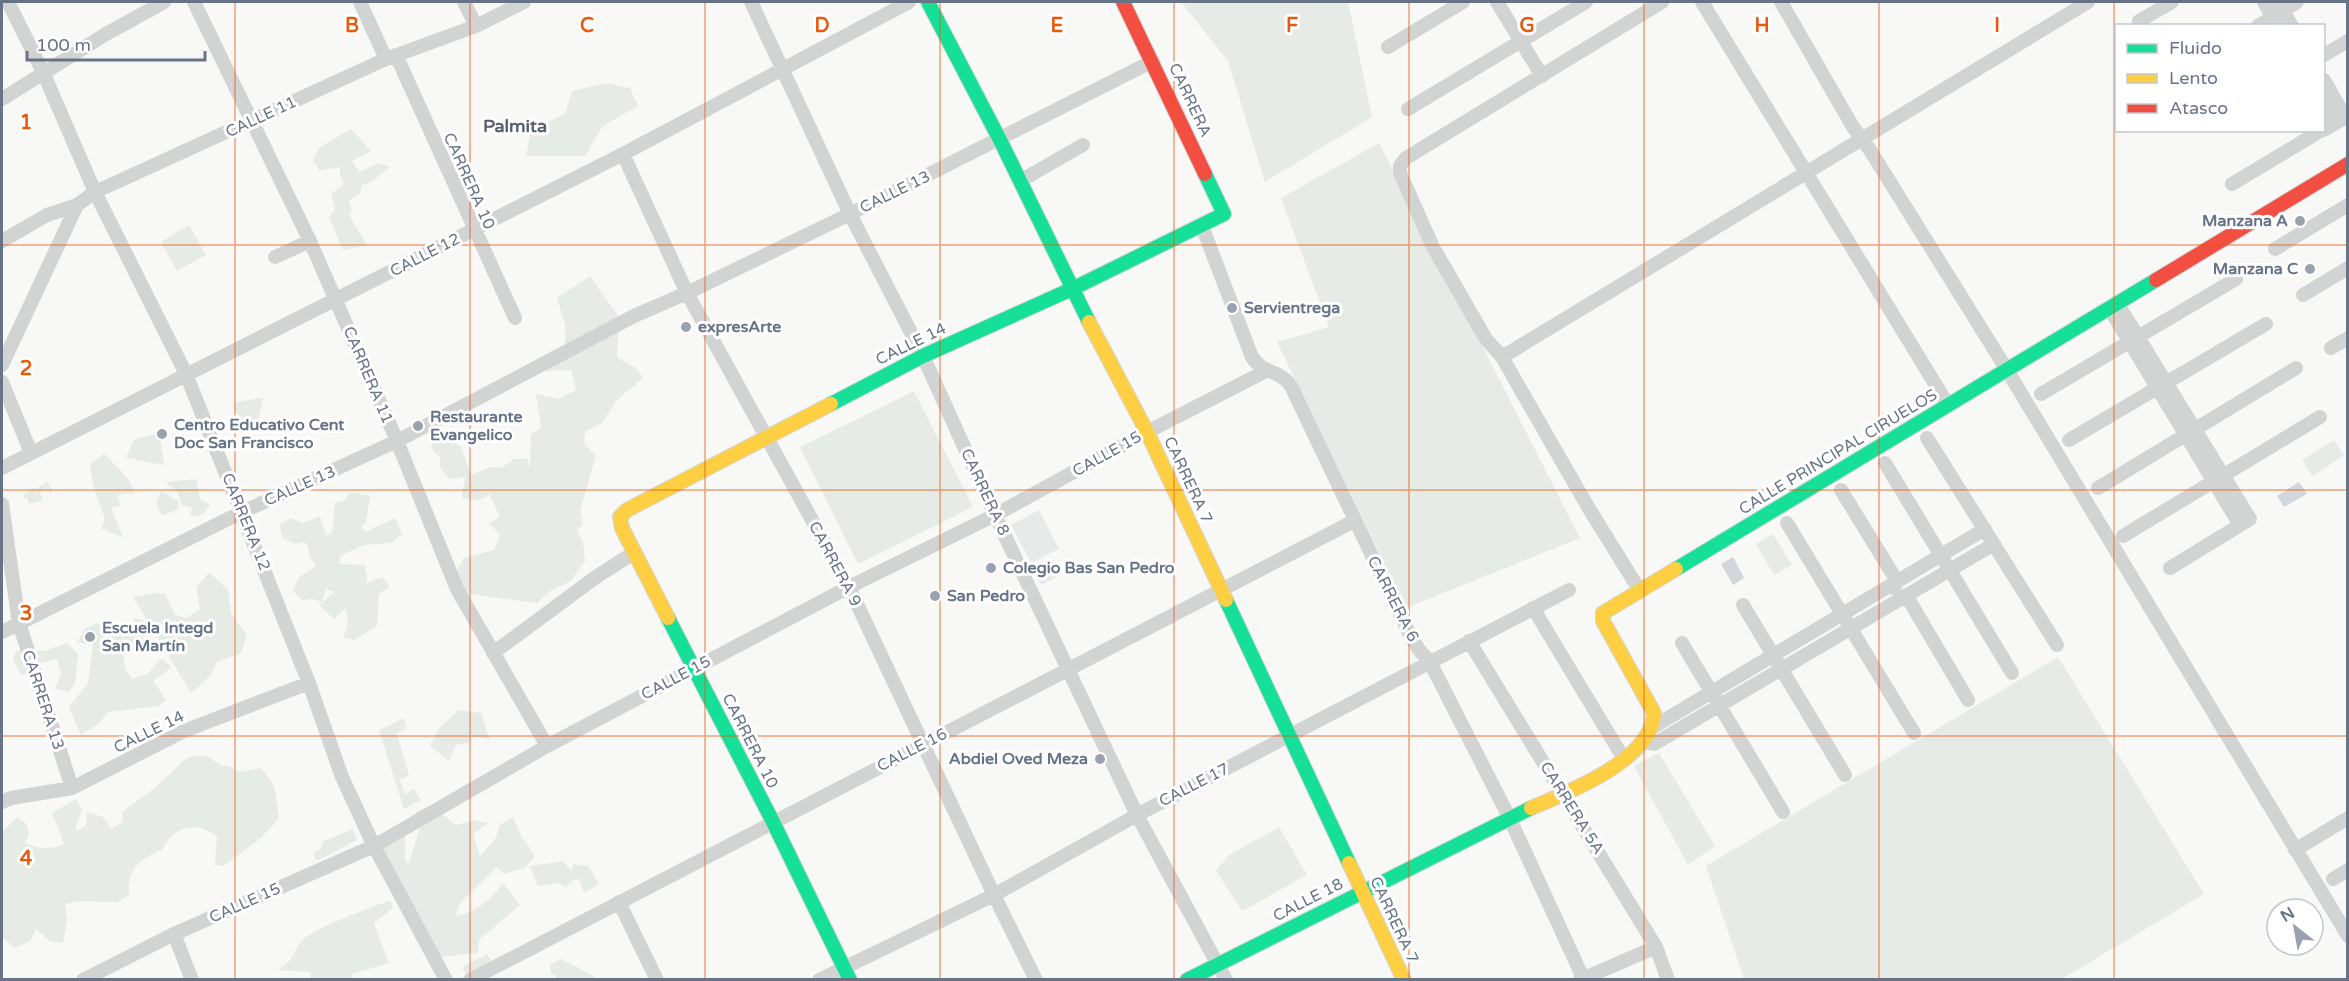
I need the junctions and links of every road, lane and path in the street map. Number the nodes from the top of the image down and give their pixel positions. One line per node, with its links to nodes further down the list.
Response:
1 (8, 2): 33 (street, CARRERA 12)
2 (164, 2): 33 (street)
3 (194, 2): 39 (street, CARRERA 11)
4 (360, 2): 30 (street, CARRERA 10)
5 (464, 2): 25 (street)
6 (524, 2): 25 (street, CALLE 11)
7 (751, 2): 32 (street, CARRERA 8)
8 (909, 2): 32 (street, CALLE 12)
9 (928, 2): 43 (street, CARRERA 7)
10 (1124, 2): 31 (street, CARRERA)
11 (1463, 2): 28 (street)
12 (1497, 2): 26 (street)
13 (1586, 2): 26 (street)
14 (1662, 2): 34 (street)
15 (1701, 2): 47 (street)
16 (1781, 2): 42 (street)
17 (2088, 2): 42 (street)
18 (2172, 2): 22 (street)
19 (2264, 2): 21 (street)
20 (2297, 2): 21 (street)
21 (2278, 13): 23 (street); 24 (street)
22 (2139, 21)
23 (2261, 24)
24 (2290, 24)
25 (476, 26): 30 (street, CALLE 11)
26 (1521, 41): 34 (street); 38 (street)
27 (2348, 41): 29 (street)
28 (1388, 47)
29 (2325, 54)
30 (391, 57): 39 (street, CALLE 11); 56 (street, CARRERA 10)
31 (1153, 61): 43 (street, CALLE 13); 53 (street, CARRERA)
32 (781, 69): 45 (street, CALLE 12); 54 (street, CARRERA 8)
33 (42, 72): 36 (street); 50 (street, CARRERA 12)
34 (1542, 76): 74 (street)
35 (2325, 84): 40 (street)
36 (2, 99)
37 (2325, 104): 40 (street)
38 (1408, 109)
39 (253, 122): 50 (street, CALLE 11); 58 (street, CARRERA 11)
40 (2335, 123)
41 (2320, 132): 49 (street)
42 (1863, 138): 47 (street); 77 (street)
43 (1000, 140): 48 (street, CARRERA 7); 54 (street, CALLE 13)
44 (1083, 145): 48 (street)
45 (623, 154): 56 (street, CALLE 12); 64 (street, CARRERA 9)
46 (2348, 164): 67 (street, CALLE PRINCIPAL CIRUELOS)
47 (1805, 173): 74 (street); 83 (street)
48 (1020, 181): 63 (street, CARRERA 7)
49 (2232, 184)
50 (95, 192): 51 (street, CALLE 11); 79 (street, CARRERA 12)
51 (77, 205): 57 (street, CALLE 11); 75 (street)
52 (2348, 205): 59 (street)
53 (1224, 213): 55 (street, CALLE 14)
54 (850, 214): 64 (street, CALLE 13); 73 (street, CARRERA 8)
55 (1202, 226): 63 (street, CALLE 14); 78 (street, CARRERA 6)
56 (473, 231): 66 (street, CALLE 12); 68 (street, CARRERA 10)
57 (2, 241)
58 (310, 241): 60 (street); 66 (street, CARRERA 11)
59 (2275, 249)
60 (275, 257)
61 (2348, 268): 65 (street)
62 (2236, 279): 71 (street)
63 (1072, 289): 73 (street, CALLE 14); 85 (street, CARRERA 7)
64 (687, 293): 87 (street, CARRERA 9); 90 (street, CALLE 13)
65 (2303, 295)
66 (336, 300): 79 (street, CALLE 12); 90 (street, CARRERA 11)
67 (2113, 306): 71 (street); 77 (street, CALLE PRINCIPAL CIRUELOS)
68 (515, 318)
69 (2266, 324): 81 (street)
70 (2348, 338): 72 (street)
71 (2133, 339): 81 (street); 82 (street)
72 (2331, 348)
73 (923, 356): 87 (street, CALLE 14); 99 (street, CARRERA 8)
74 (1502, 357): 114 (street)
75 (2, 365)
76 (2296, 368): 86 (street)
77 (2007, 370): 83 (street, CALLE PRINCIPAL CIRUELOS); 155 (street)
78 (1266, 371): 85 (street, CALLE 15); 101 (street, CARRERA 6)
79 (186, 374): 91 (street, CALLE 12); 98 (street, CARRERA 12)
80 (2, 382): 91 (street)
81 (2162, 386): 86 (street); 89 (street)
82 (2041, 394)
83 (1948, 405): 114 (street, CALLE PRINCIPAL CIRUELOS)
84 (2320, 417): 94 (street)
85 (1147, 432): 99 (street, CALLE 15); 112 (street, CARRERA 7)
86 (2190, 432): 94 (street); 95 (street)
87 (766, 436): 100 (street, CALLE 14); 111 (street, CARRERA 9)
88 (1927, 438): 103 (street)
89 (2068, 440)
90 (397, 441): 98 (street, CALLE 13); 125 (street, CARRERA 11)
91 (31, 453): 93 (street, CALLE 12)
92 (1885, 463): 107 (street)
93 (2, 468)
94 (2218, 479): 104 (street); 108 (street)
95 (2098, 488)
96 (1841, 490): 110 (street)
97 (2, 504): 119 (street, CARRERA 13)
98 (242, 512): 119 (street, CALLE 13); 132 (street, CARRERA 12)
99 (995, 515): 111 (street, CALLE 15); 130 (street, CARRERA 8)
100 (620, 517): 106 (street, CARRERA 10)
101 (1354, 521): 112 (street, CALLE 16); 127 (street, CARRERA 6)
102 (1787, 523): 118 (street)
103 (1985, 529): 105 (street); 107 (street)
104 (2123, 536)
105 (1994, 544): 109 (street); 124 (street)
106 (634, 552): 125 (street); 129 (street, CARRERA 10)
107 (1941, 555): 109 (street); 110 (street)
108 (2170, 568)
109 (1950, 569): 115 (street); 131 (street)
110 (1897, 581): 115 (street); 118 (street)
111 (849, 587): 129 (street, CALLE 15); 142 (street, CARRERA 9)
112 (1221, 590): 130 (street, CALLE 16); 140 (street, CARRERA 7)
113 (1569, 590): 117 (street, CALLE 17)
114 (1640, 591): 137 (street, CALLE PRINCIPAL CIRUELOS)
115 (1906, 596): 120 (street); 134 (street)
116 (1743, 605): 126 (street)
117 (1533, 608): 122 (street, CALLE 17); 144 (street)
118 (1843, 613): 120 (street); 126 (street)
119 (19, 623): 121 (street, CALLE 13); 146 (street, CARRERA 13)
120 (1851, 627): 128 (street); 139 (street)
121 (2, 632)
122 (1469, 640): 127 (street, CALLE 17); 147 (street, CARRERA 5A)
123 (1682, 643): 133 (street)
124 (2057, 645)
125 (493, 653): 143 (street, CARRERA 11)
126 (1773, 655): 128 (street); 133 (street)
127 (1430, 662): 140 (street, CALLE 17); 151 (street, CARRERA 6)
128 (1781, 668): 135 (street); 145 (street)
129 (694, 669): 143 (street, CALLE 15); 153 (street, CARRERA 10)
130 (1068, 669): 142 (street, CALLE 16); 150 (street, CARRERA 8)
131 (2012, 672)
132 (309, 683): 146 (street, CALLE 14); 154 (street, CARRERA 12)
133 (1710, 691): 135 (street); 136 (street)
134 (1968, 700)
135 (1719, 705): 138 (street); 149 (street)
136 (1665, 719): 137 (street); 138 (street)
137 (1653, 727): 141 (street)
138 (1673, 732): 141 (street)
139 (1914, 733)
140 (1290, 736): 150 (street, CALLE 17); 158 (street, CARRERA 7)
141 (1644, 742): 144 (street)
142 (922, 745): 153 (street, CALLE 16); 159 (street, CARRERA 9)
143 (547, 746): 154 (street, CALLE 15)
144 (1624, 759): 147 (street)
145 (1845, 775)
146 (72, 788): 148 (street, CALLE 14)
147 (1563, 794): 151 (street); 163 (street, CARRERA 5A)
148 (2, 802)
149 (1783, 812)
150 (1137, 815): 159 (street, CALLE 17); 164 (street, CARRERA 8)
151 (1509, 817): 158 (street, CALLE 18); 166 (street, CARRERA 6)
152 (2348, 818): 155 (street)
153 (773, 822): 160 (street, CALLE 16); 165 (street, CARRERA 10)
154 (374, 846): 161 (street, CALLE 15); 169 (street, CARRERA 12)
155 (2295, 850): 162 (street)
156 (2348, 870): 157 (street)
157 (2333, 879)
158 (1362, 891): 164 (street, CALLE 18); 176 (street, CARRERA 7)
159 (994, 895): 165 (street, CALLE 17); 173 (street, CARRERA 9)
160 (619, 902): 170 (street, CALLE 16); 171 (street)
161 (174, 934): 167 (street, CALLE 15); 168 (street)
162 (2347, 934)
163 (1656, 947): 166 (street); 177 (street, CARRERA 5A)
164 (1219, 963): 174 (street, CALLE 18); 175 (street, CARRERA 8)
165 (847, 974): 172 (street, CALLE 17)
166 (1583, 979)
167 (83, 980)
168 (192, 980)
169 (446, 980)
170 (470, 980)
171 (657, 980)
172 (819, 980)
173 (1036, 980)
174 (1186, 980)
175 (1226, 980)
176 (1404, 980)
177 (1668, 980)

